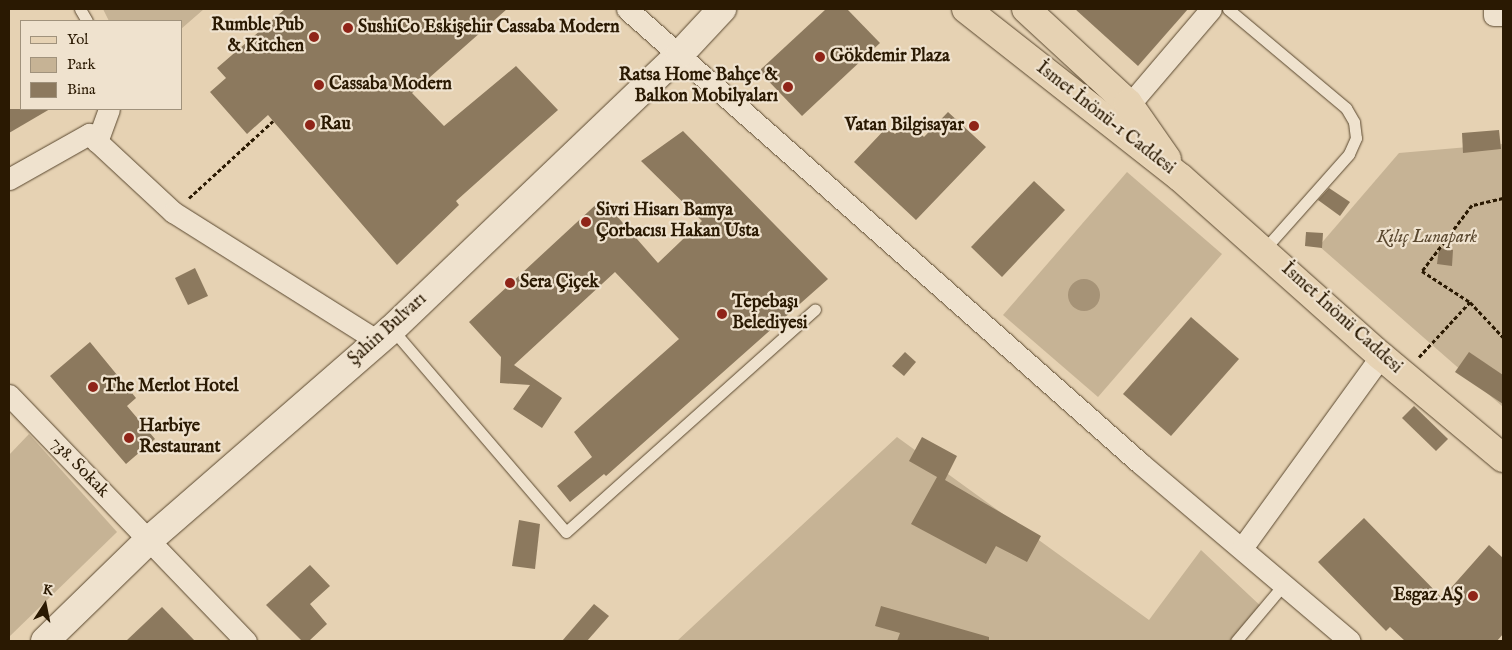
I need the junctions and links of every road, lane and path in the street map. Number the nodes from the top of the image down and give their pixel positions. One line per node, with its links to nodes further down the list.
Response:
1 (80, 9): 8 (lane)
2 (626, 9): 9 (street)
3 (722, 9): 9 (street, Şahin Bulvarı)
4 (966, 9): 14 (main road, İsmet İnönü-1 Caddesi)
5 (1026, 9): 10 (main road, İsmet İnönü-1 Caddesi)
6 (1212, 9): 10 (street)
7 (1228, 9): 18 (lane)
8 (86, 20)
9 (680, 54): 21 (street, Şahin Bulvarı); 28 (street)
10 (1129, 105): 14 (main road, İsmet İnönü-1 Caddesi)
11 (109, 110): 13 (street)
12 (273, 120): 17 (path)
13 (97, 142): 15 (street); 17 (street)
14 (1181, 178): 18 (main road, İsmet İnönü Caddesi)
15 (9, 179)
16 (1503, 198): 19 (path)
17 (173, 212): 21 (street)
18 (1264, 251): 23 (main road, İsmet İnönü Caddesi)
19 (1470, 302): 22 (path); 24 (path)
20 (815, 309): 21 (lane)
21 (385, 335): 27 (street, Şahin Bulvarı)
22 (1503, 337)
23 (1381, 356): 24 (main road, İsmet İnönü Caddesi); 28 (street)
24 (1403, 374): 26 (main road, İsmet İnönü Caddesi)
25 (9, 395): 27 (street, 738. Sokak)
26 (1503, 458)
27 (148, 541): 30 (street, Şahin Bulvarı); 31 (street, 738. Sokak)
28 (1242, 548): 29 (street)
29 (1284, 584): 32 (lane); 33 (street)
30 (45, 641)
31 (246, 641)
32 (1236, 641)
33 (1350, 641)

